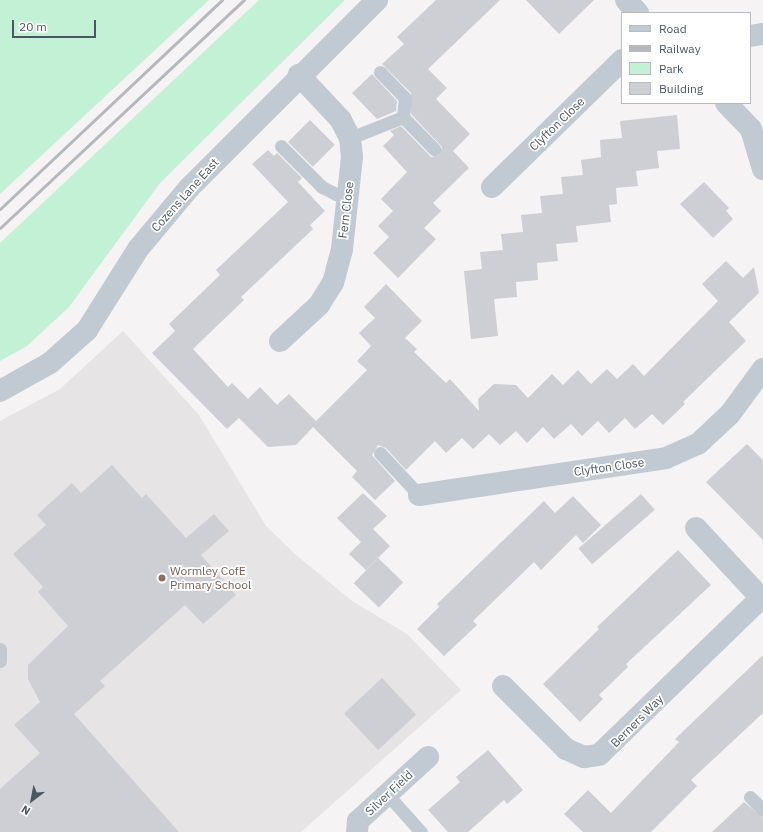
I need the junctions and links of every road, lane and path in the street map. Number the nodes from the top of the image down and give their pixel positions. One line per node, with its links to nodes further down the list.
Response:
1 (377, 0): 8 (street, Cozens Lane East)
2 (626, 0): 3 (street)
3 (637, 12)
4 (763, 34): 5 (street)
5 (751, 36)
6 (621, 61): 15 (street, Clyfton Close)
7 (380, 72): 10 (lane)
8 (299, 75): 11 (street, Fern Close); 19 (street, Cozens Lane East)
9 (727, 104): 14 (street)
10 (403, 117): 11 (lane); 13 (lane)
11 (350, 138): 16 (street, Fern Close)
12 (281, 146): 16 (lane)
13 (434, 149)
14 (763, 169)
15 (492, 187)
16 (346, 198): 17 (street, Fern Close)
17 (280, 341)
18 (763, 369): 21 (street, Clyfton Close)
19 (0, 391)
20 (380, 454): 21 (lane)
21 (419, 495)
22 (696, 528): 23 (street, Berners Way)
23 (762, 599): 26 (street, Berners Way)
24 (0, 650): 25 (lane)
25 (0, 660)
26 (503, 686)
27 (428, 757): 28 (street, Silver Field)
28 (387, 794): 31 (street, Silver Field); 32 (lane)
29 (750, 797): 30 (lane)
30 (763, 810)
31 (357, 832)
32 (421, 832)

